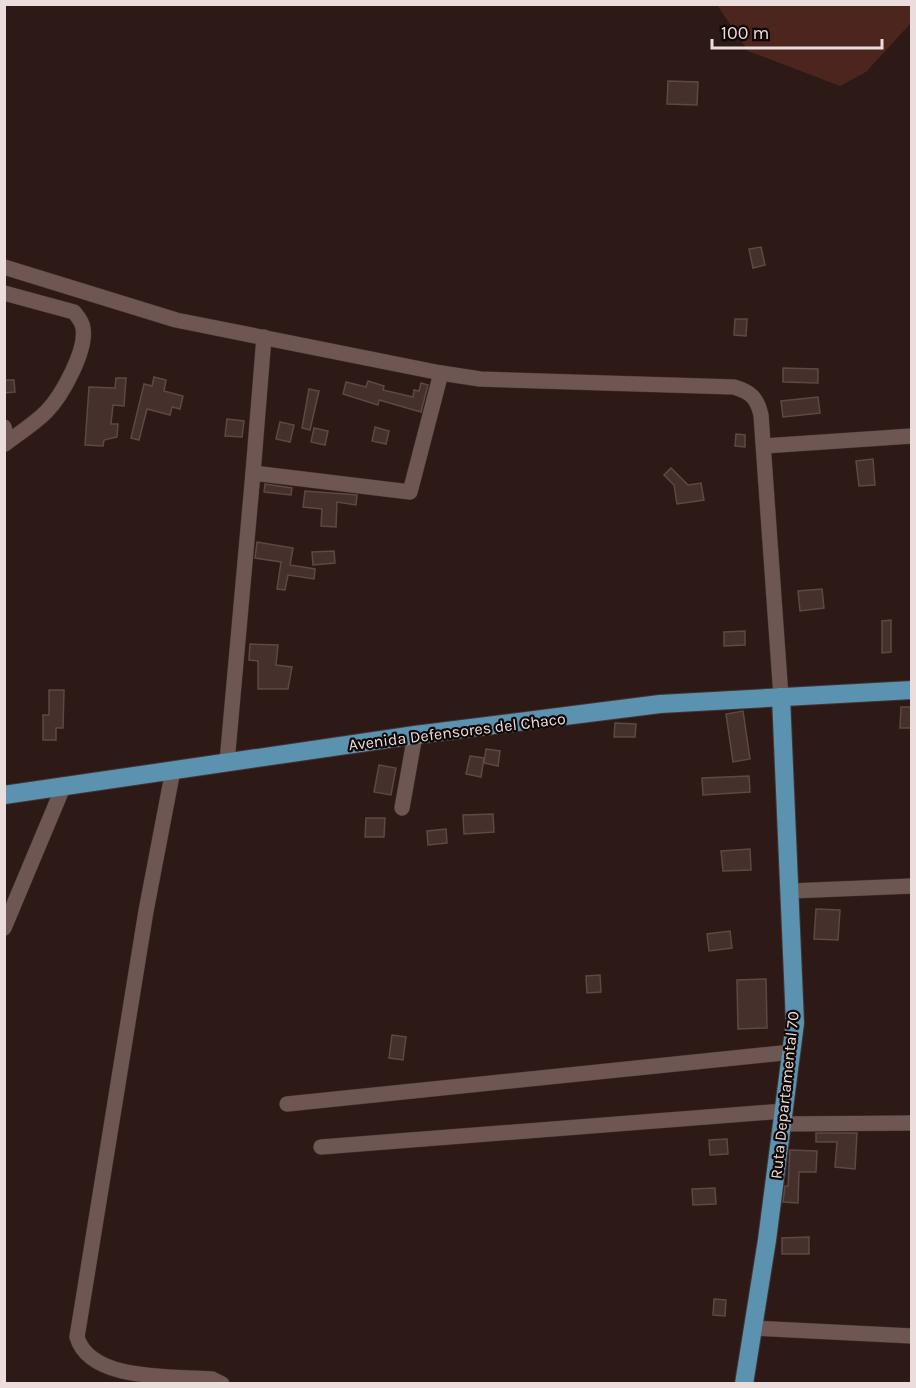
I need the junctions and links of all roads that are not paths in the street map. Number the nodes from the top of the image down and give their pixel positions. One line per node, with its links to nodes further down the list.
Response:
1 (4, 267): 3 (street)
2 (4, 293): 7 (street)
3 (264, 338): 4 (street); 9 (street)
4 (441, 373): 8 (street); 9 (street)
5 (4, 427): 7 (street)
6 (912, 436): 8 (street)
7 (5, 444)
8 (764, 446): 11 (street)
9 (253, 473): 13 (street)
10 (912, 690): 11 (main road, Avenida Defensores del Chaco)
11 (782, 697): 12 (main road, Avenida Defensores del Chaco); 19 (main road, Ruta Departamental 70)
12 (415, 735): 13 (main road, Avenida Defensores del Chaco); 17 (street)
13 (227, 762): 14 (main road, Avenida Defensores del Chaco)
14 (173, 770): 15 (main road, Avenida Defensores del Chaco); 28 (street)
15 (64, 785): 16 (main road, Avenida Defensores del Chaco); 20 (street)
16 (4, 795)
17 (402, 808)
18 (912, 886): 19 (street)
19 (790, 891): 21 (main road, Ruta Departamental 70)
20 (4, 928)
21 (792, 1052): 22 (street); 23 (main road, Ruta Departamental 70)
22 (287, 1104)
23 (783, 1117): 24 (street); 25 (street); 26 (main road, Ruta Departamental 70)
24 (912, 1123)
25 (321, 1147)
26 (753, 1328): 27 (street); 29 (main road, Ruta Departamental 70)
27 (912, 1336)
28 (222, 1383)
29 (744, 1383)

